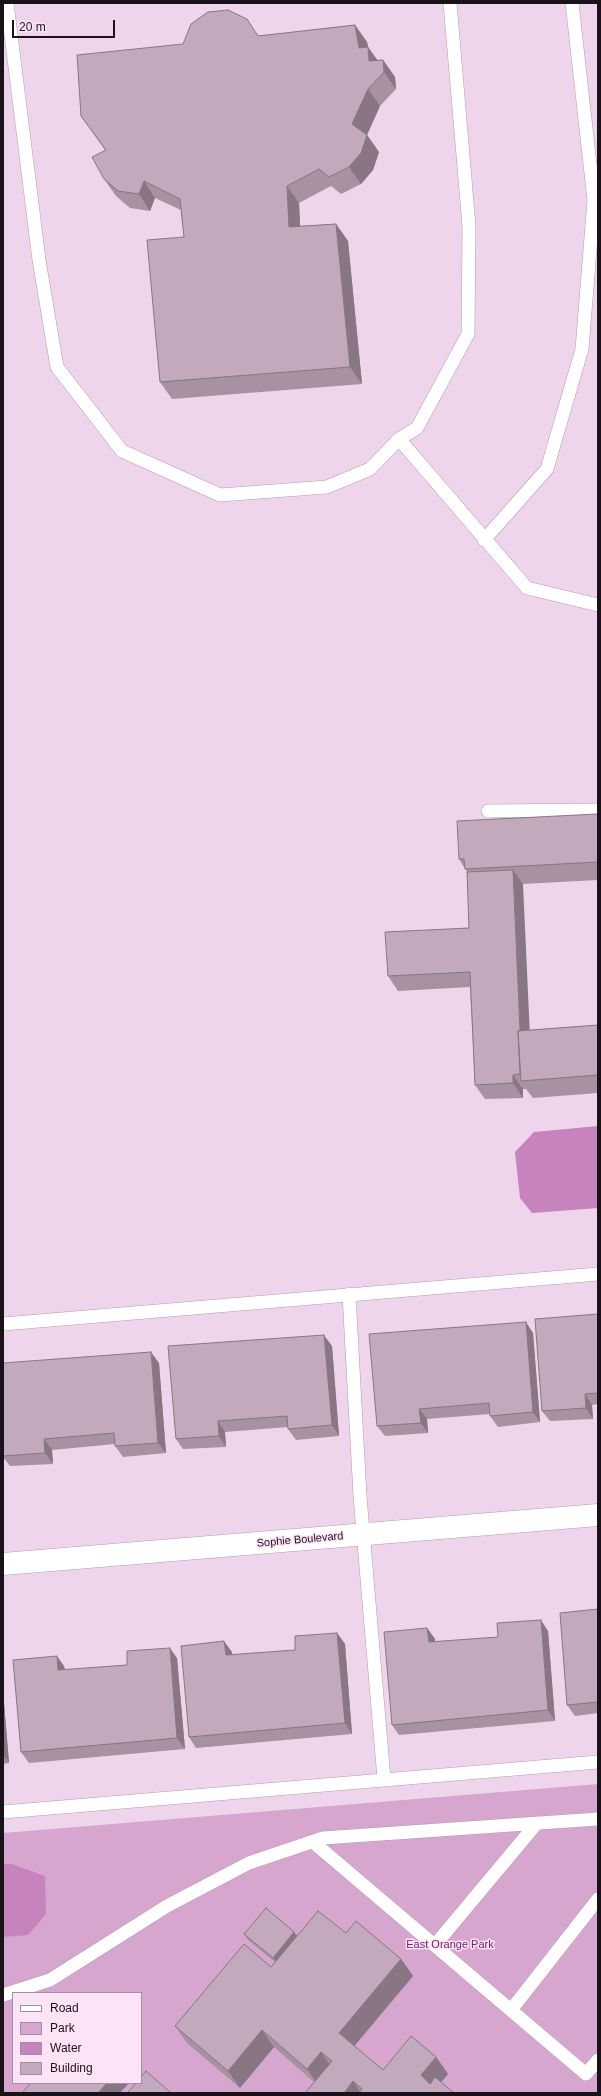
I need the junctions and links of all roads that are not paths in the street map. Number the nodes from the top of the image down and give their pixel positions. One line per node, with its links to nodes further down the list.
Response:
1 (7, 3): 4 (lane)
2 (450, 3): 4 (lane)
3 (572, 3): 5 (lane)
4 (399, 439): 5 (lane)
5 (484, 540): 6 (lane)
6 (598, 605)
7 (598, 810): 8 (lane)
8 (488, 811)
9 (598, 1274): 10 (lane)
10 (349, 1294): 11 (lane); 13 (lane)
11 (3, 1324)
12 (598, 1515): 13 (street, Sophie Boulevard)
13 (363, 1535): 14 (street, Sophie Boulevard); 16 (lane)
14 (3, 1564)
15 (598, 1762): 16 (lane)
16 (384, 1779): 17 (lane)
17 (3, 1812)
18 (598, 1819): 19 (lane)
19 (537, 1823): 20 (lane); 22 (lane)
20 (313, 1842): 22 (lane); 23 (lane)
21 (598, 1899): 24 (lane)
22 (435, 1945): 24 (lane)
23 (12, 1992)
24 (511, 2010): 25 (lane)
25 (598, 2060)

